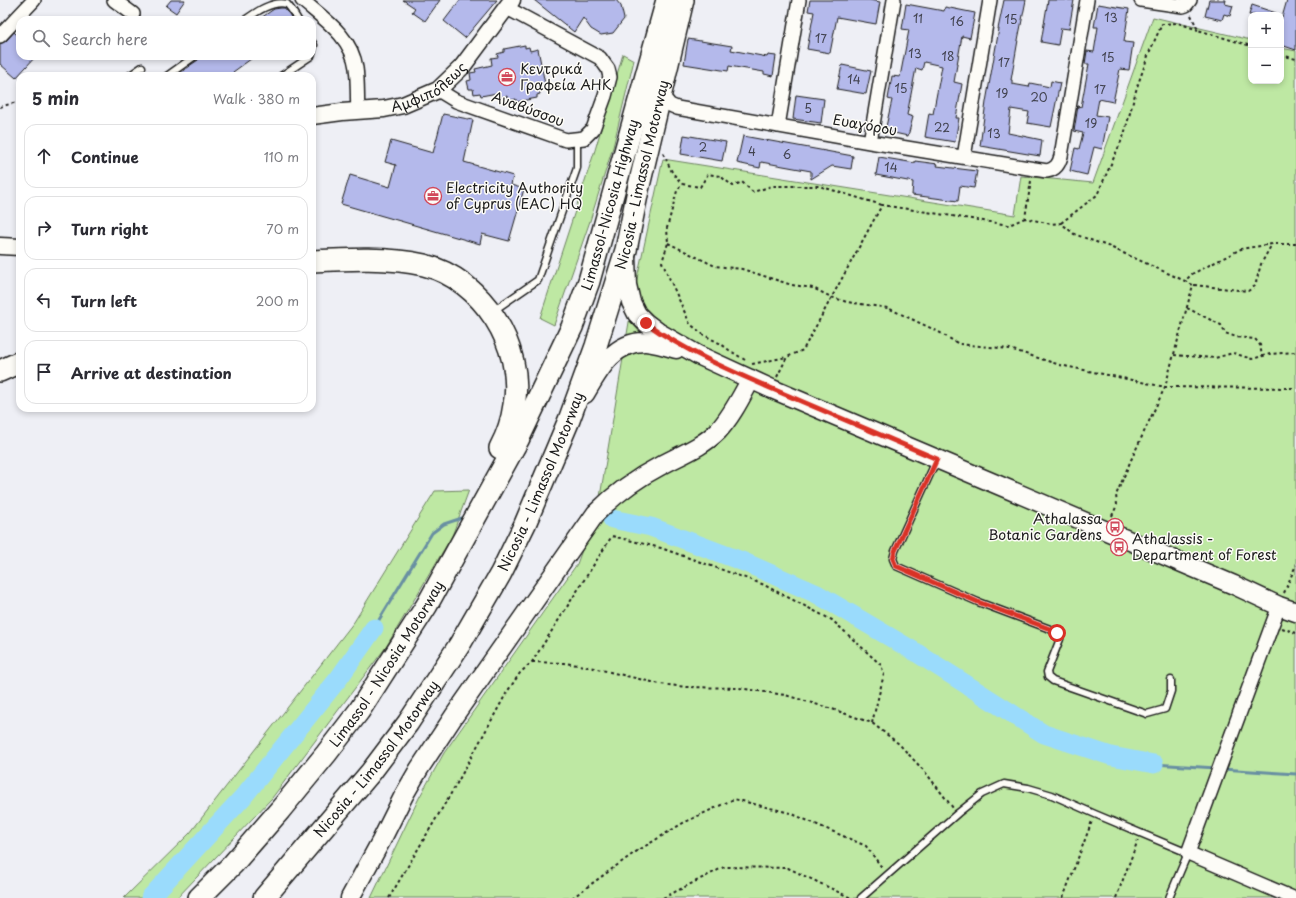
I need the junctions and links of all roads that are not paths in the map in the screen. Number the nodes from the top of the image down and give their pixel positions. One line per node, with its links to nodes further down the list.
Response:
1 (34, 0): 15 (street)
2 (114, 0): 14 (street)
3 (302, 0): 28 (street)
4 (657, 0): 43 (highway)
5 (667, 0): 43 (highway, Limassol-Nicosia Highway)
6 (683, 0): 27 (highway, Nicosia - Limassol Motorway)
7 (799, 0): 30 (street)
8 (894, 0): 32 (street)
9 (990, 0): 33 (street)
10 (1087, 0): 33 (street, Ευαγόρου)
11 (1141, 0): 12 (street)
12 (1188, 2)
13 (509, 4): 26 (street, Αμφιπόλεως); 31 (street, Αναβύσσου)
14 (133, 14)
15 (19, 16)
16 (251, 16): 17 (lane)
17 (295, 16)
18 (16, 19): 19 (street)
19 (0, 36)
20 (189, 60): 24 (lane)
21 (304, 60): 25 (lane)
22 (142, 67): 23 (lane)
23 (135, 72)
24 (172, 72)
25 (287, 72)
26 (438, 90): 28 (street, Αμφιπόλεως); 31 (street, Αναβύσσου)
27 (661, 94): 30 (street, Ευαγόρου); 36 (highway, Nicosia - Limassol Motorway)
28 (358, 111): 29 (street, Αμφιπόλεως)
29 (316, 116)
30 (778, 126): 32 (street, Ευαγόρου)
31 (577, 139): 38 (lane)
32 (870, 142): 33 (street, Ευαγόρου)
33 (964, 157)
34 (0, 246): 35 (street)
35 (16, 247)
36 (626, 250): 39 (main road); 45 (highway, Nicosia - Limassol Motorway)
37 (316, 261): 38 (highway)
38 (491, 312): 47 (highway)
39 (698, 355): 41 (main road); 45 (main road)
40 (16, 364): 42 (highway)
41 (745, 370): 44 (main road); 44 (main road); 46 (main road)
42 (0, 371)
43 (536, 403): 47 (highway, Limassol - Nicosia Motorway)
44 (733, 410): 51 (main road)
45 (569, 420): 53 (highway, Nicosia - Limassol Motorway)
46 (937, 459): 48 (main road); 50 (lane)
47 (427, 605): 54 (highway, Limassol - Nicosia Motorway)
48 (1279, 606): 49 (main road); 52 (street)
49 (1296, 612)
50 (1171, 680)
51 (381, 842): 57 (main road); 58 (main road)
52 (1188, 852): 59 (lane); 60 (lane); 61 (street)
53 (290, 870): 55 (highway, Nicosia - Limassol Motorway); 56 (highway)
54 (200, 898)
55 (264, 898)
56 (274, 898)
57 (350, 898)
58 (358, 898)
59 (861, 898)
60 (1170, 898)
61 (1292, 898)

